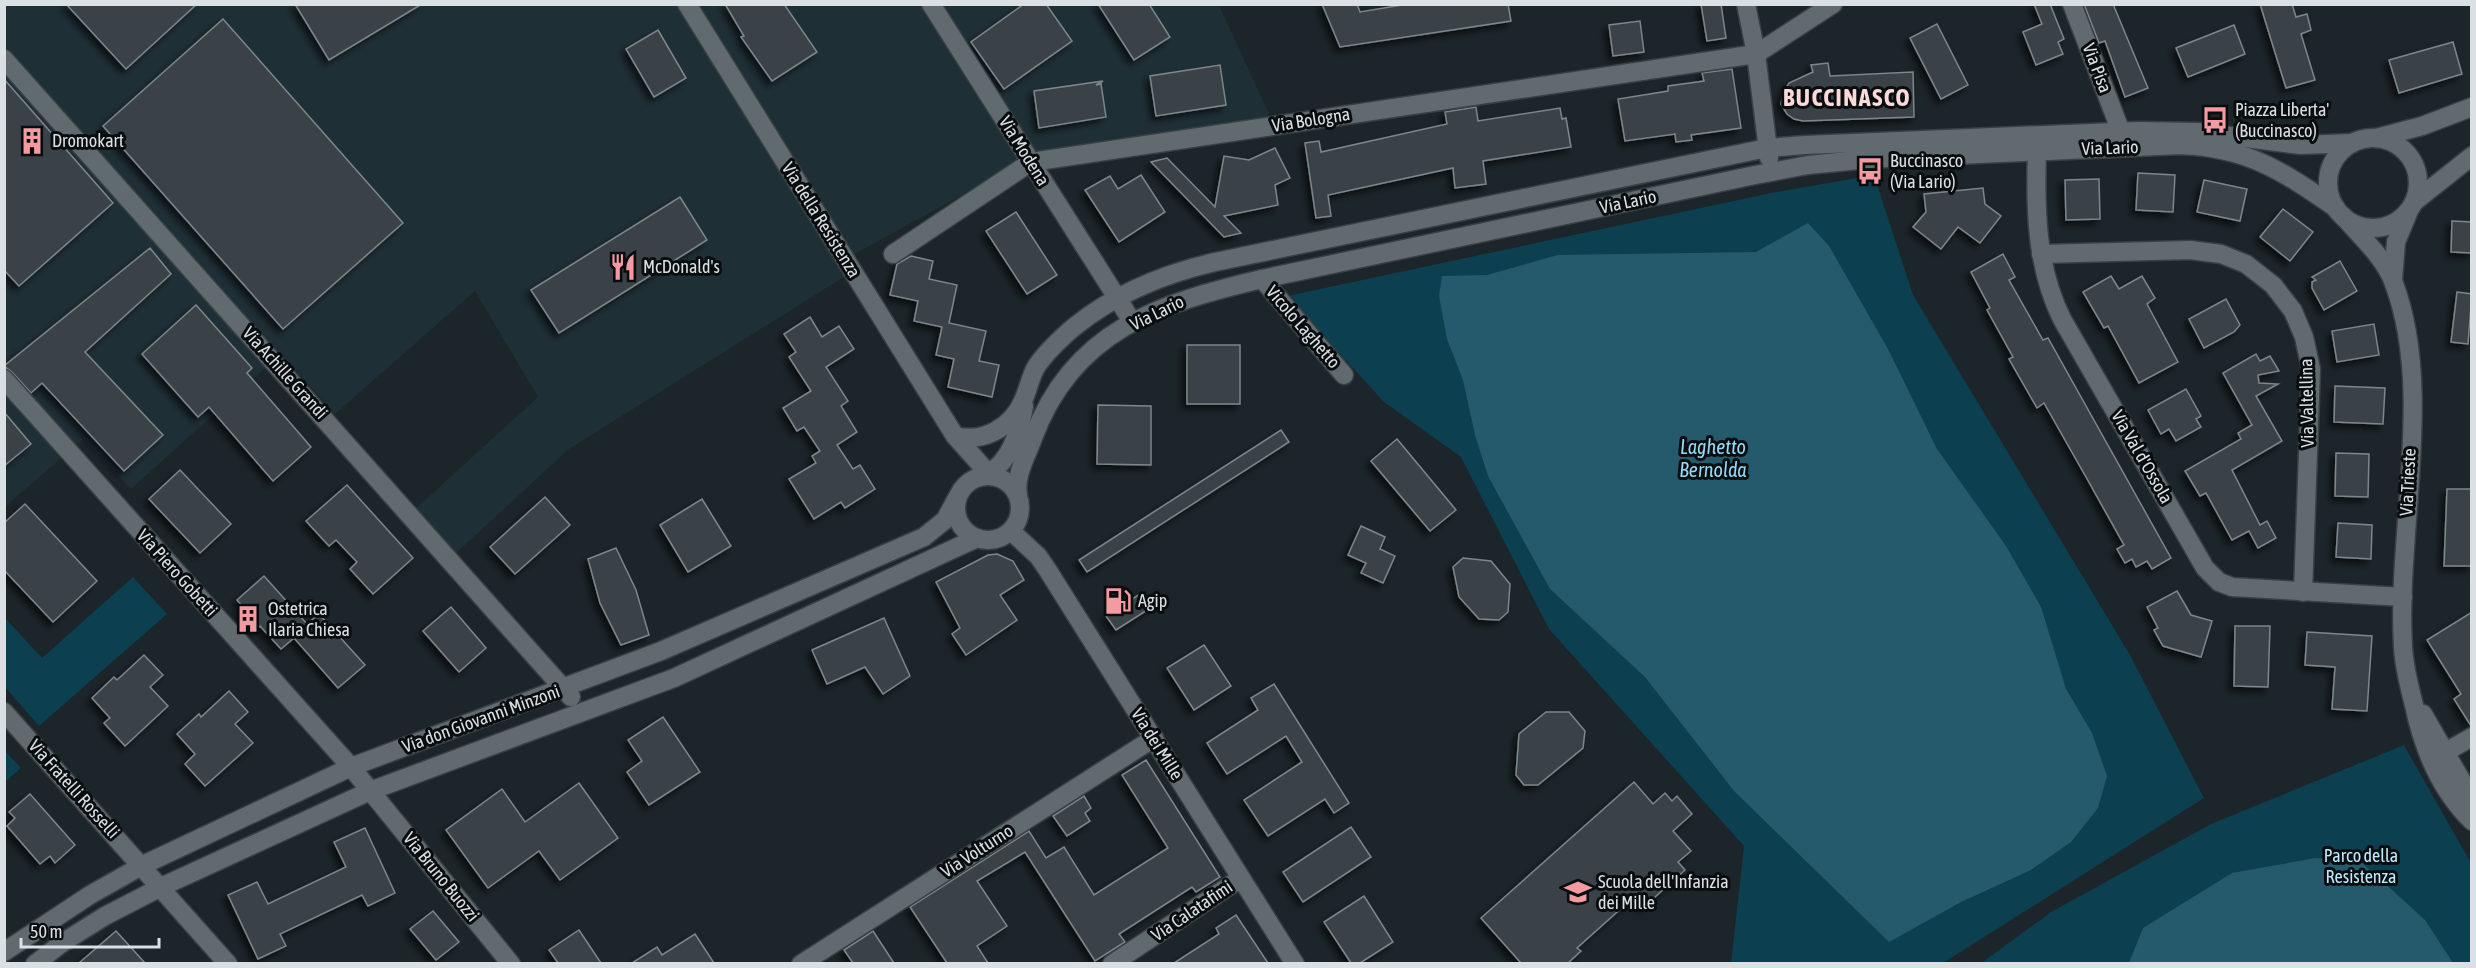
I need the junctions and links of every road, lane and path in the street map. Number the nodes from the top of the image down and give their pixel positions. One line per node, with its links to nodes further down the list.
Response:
1 (687, 4): 28 (street, Via della Resistenza)
2 (931, 4): 15 (street, Via Modena)
3 (1746, 4): 6 (street)
4 (1833, 4): 6 (street)
5 (2072, 4): 9 (street, Via Pisa)
6 (1756, 54): 12 (street); 15 (street, Via Bologna)
7 (4, 59): 36 (street, Via Achille Grandi)
8 (2472, 107): 10 (street)
9 (2121, 132): 11 (street, Via Lario); 12 (street, Via Lario)
10 (2373, 139): 11 (street); 17 (street)
11 (2353, 143): 18 (street)
12 (1767, 148): 16 (street); 23 (street, Via Lario)
13 (2037, 151): 16 (street, Via Lario); 18 (street, Via Lario); 20 (street, Via Val d'Ossola)
14 (2472, 156): 17 (street)
15 (1031, 162): 19 (street, Via Bologna); 23 (street, Via Modena)
16 (1772, 172): 21 (street, Via Lario)
17 (2411, 207): 18 (street); 22 (street, Via Trieste)
18 (2339, 212): 22 (street, Via Trieste)
19 (892, 254)
20 (2041, 254): 34 (street, Via Val d'Ossola); 34 (street, Via Valtellina)
21 (1262, 279): 24 (street, Via Lario); 25 (street, Vicolo Laghetto)
22 (2393, 280): 35 (street, Via Trieste)
23 (1118, 297): 24 (street, Via Modena); 27 (street, Via Lario)
24 (1133, 323): 30 (street, Via Lario)
25 (1344, 375)
26 (4, 379): 42 (street, Via Piero Gobetti)
27 (1028, 390): 28 (street, Via Lario); 29 (street, Via Lario)
28 (955, 436): 29 (street, Via della Resistenza); 31 (street, Via della Resistenza)
29 (989, 475): 30 (street); 31 (street)
30 (1018, 495): 32 (street)
31 (957, 498): 33 (street); 36 (street, Via don Giovanni Minzoni)
32 (1011, 531): 33 (street); 40 (street, Via dei Mille)
33 (977, 538): 37 (street, Via don Giovanni Minzoni)
34 (2303, 592): 35 (street, Via Val d'Ossola)
35 (2403, 597): 41 (street, Via Trieste)
36 (565, 688): 37 (street, Via Achille Grandi); 42 (street, Via don Giovanni Minzoni)
37 (580, 711): 43 (street, Via don Giovanni Minzoni)
38 (4, 712): 46 (street, Via Fratelli Rosselli)
39 (2472, 737): 41 (street)
40 (1154, 738): 47 (street, Via dei Mille); 53 (street, Via Volturno)
41 (2438, 757): 44 (street, Via Trieste); 45 (street, Via Trieste)
42 (351, 767): 43 (street, Via Piero Gobetti); 46 (street, Via don Giovanni Minzoni)
43 (370, 791): 48 (street, Via don Giovanni Minzoni); 52 (street, Via Bruno Buozzi)
44 (2472, 806)
45 (2472, 821)
46 (142, 865): 48 (street, Via Fratelli Rosselli); 49 (street, Via don Giovanni Minzoni)
47 (1241, 878): 54 (street, Via Calatafimi); 55 (street, Via dei Mille)
48 (161, 887): 50 (street, Via don Giovanni Minzoni); 51 (street, Via Fratelli Rosselli)
49 (4, 952)
50 (35, 963)
51 (228, 963)
52 (512, 963)
53 (801, 963)
54 (1112, 963)
55 (1295, 963)

